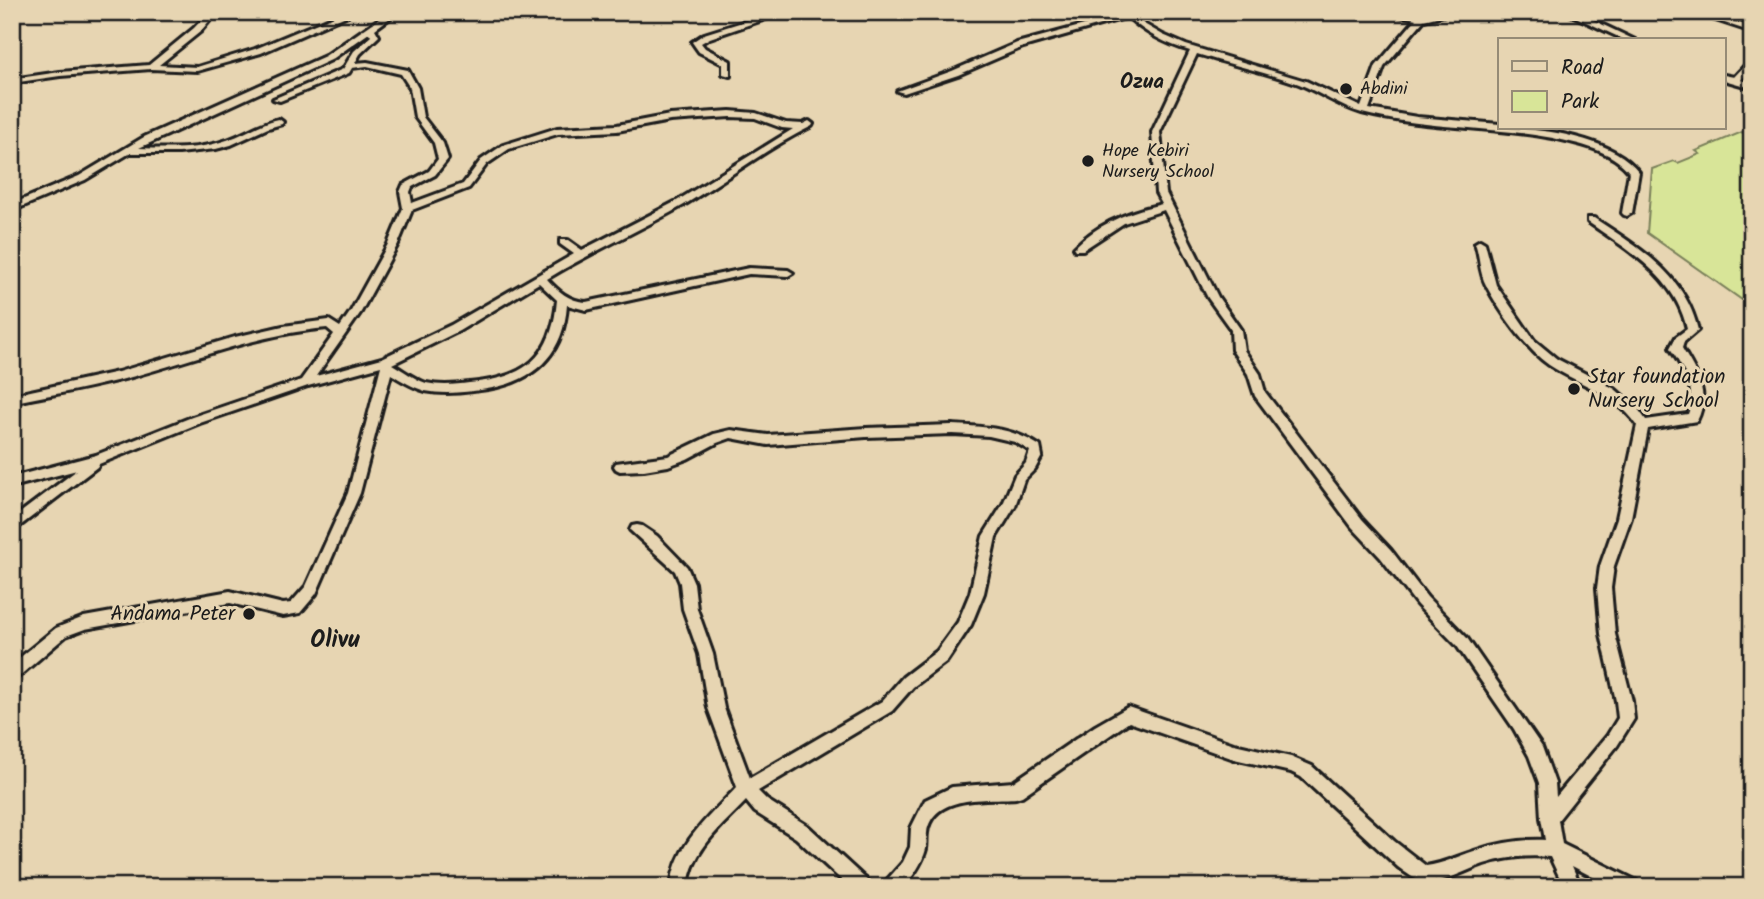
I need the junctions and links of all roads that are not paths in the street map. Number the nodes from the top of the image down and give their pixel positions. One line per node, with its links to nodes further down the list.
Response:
1 (214, 12): 19 (street)
2 (351, 12): 19 (street)
3 (394, 12): 12 (street)
4 (782, 12): 20 (street)
5 (1385, 12): 11 (street)
6 (1452, 12): 11 (street)
7 (1560, 12): 14 (street)
8 (1569, 12): 15 (street)
9 (1695, 12): 13 (street)
10 (1128, 14): 16 (street); 25 (street)
11 (1421, 15): 27 (street)
12 (372, 29): 18 (street); 31 (street)
13 (1752, 30)
14 (1614, 38)
15 (1626, 38)
16 (1195, 49): 27 (street); 32 (street)
17 (1752, 63): 22 (street)
18 (350, 66): 26 (street); 34 (street)
19 (152, 67): 23 (street)
20 (727, 74)
21 (1726, 76): 22 (street)
22 (1736, 79): 24 (street)
23 (12, 81)
24 (1752, 83)
25 (901, 91)
26 (277, 99)
27 (1364, 111): 29 (street)
28 (279, 122): 31 (street)
29 (1498, 127)
30 (1516, 130): 35 (street)
31 (129, 149): 33 (street)
32 (1168, 206): 39 (street); 56 (street)
33 (12, 208)
34 (408, 208): 40 (street); 44 (street)
35 (1626, 213)
36 (1591, 220): 48 (street)
37 (564, 242): 40 (street)
38 (1480, 243): 48 (street)
39 (1079, 248)
40 (580, 254): 42 (street)
41 (788, 273): 43 (street)
42 (541, 279): 43 (street); 45 (street)
43 (562, 300): 45 (street)
44 (340, 332): 46 (street); 47 (street)
45 (387, 364): 46 (street); 54 (street)
46 (305, 383): 49 (street)
47 (15, 398)
48 (1643, 425): 56 (street)
49 (99, 459): 51 (street); 52 (street)
50 (620, 466): 55 (street)
51 (12, 482)
52 (12, 527)
53 (637, 530): 55 (street)
54 (12, 673)
55 (746, 789): 58 (street); 59 (street)
56 (1549, 818): 57 (street)
57 (1555, 849): 60 (street); 61 (street); 62 (street)
58 (680, 887)
59 (862, 887)
60 (892, 887)
61 (1573, 887)
62 (1631, 887)

